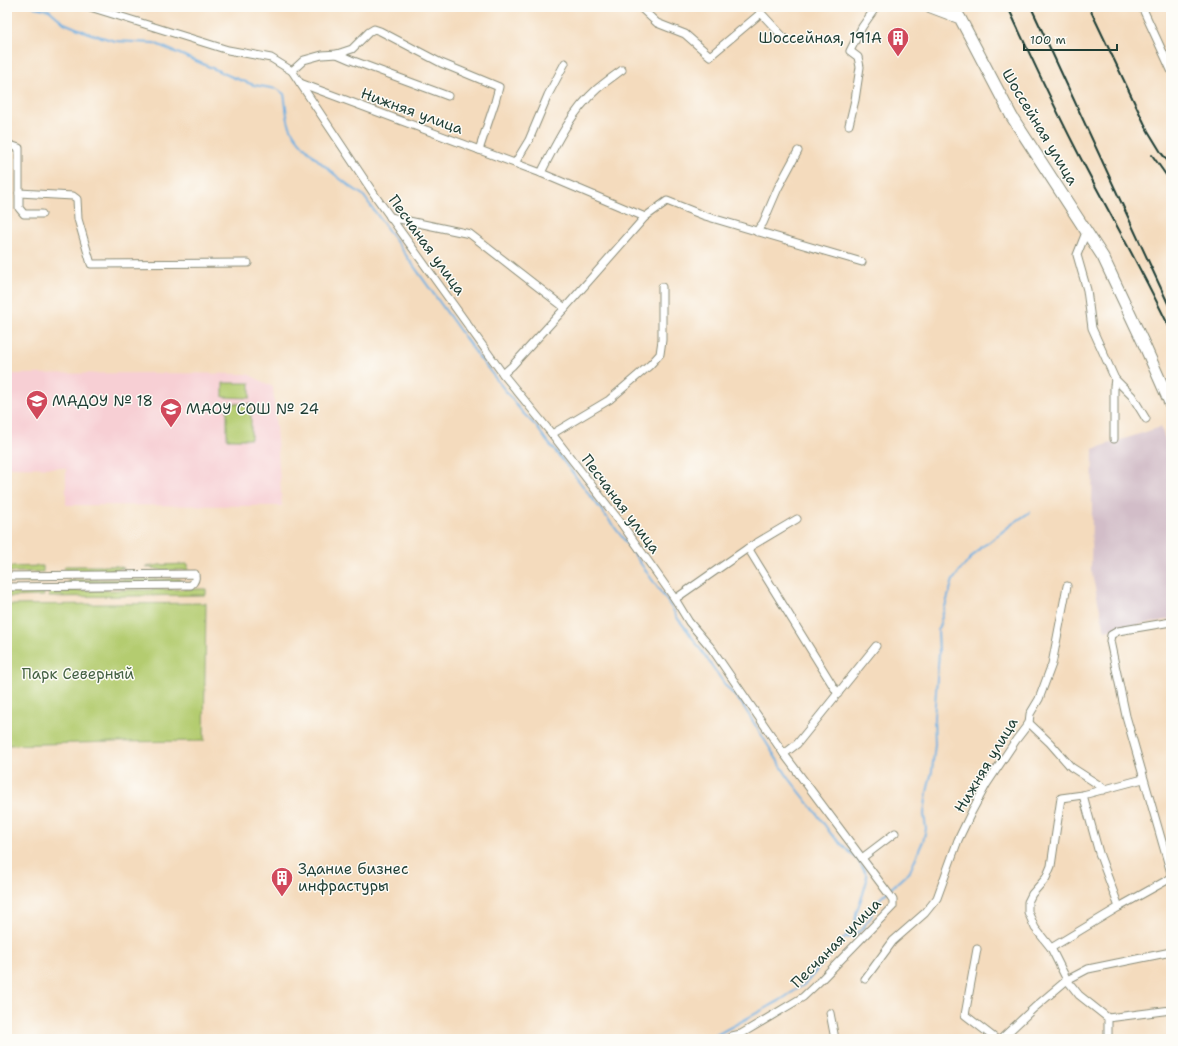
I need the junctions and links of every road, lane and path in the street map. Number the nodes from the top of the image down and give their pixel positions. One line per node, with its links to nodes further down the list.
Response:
1 (90, 7): 14 (street, Песчаная улица)
2 (640, 7): 7 (street)
3 (876, 7): 17 (street)
4 (931, 7): 8 (main road)
5 (955, 7): 8 (street)
6 (1142, 7): 13 (street)
7 (759, 10): 9 (street)
8 (960, 18): 27 (main road, Шоссейная улица)
9 (786, 40)
10 (337, 54): 14 (street); 16 (street); 19 (street)
11 (565, 63): 21 (street)
12 (622, 70): 22 (street)
13 (1171, 70)
14 (292, 71): 15 (street, Песчаная улица)
15 (300, 83): 19 (street, Нижняя улица); 25 (street, Песчаная улица)
16 (448, 96)
17 (849, 125)
18 (7, 144): 23 (street)
19 (479, 150): 21 (street, Нижняя улица)
20 (798, 151): 28 (street)
21 (515, 163): 22 (street, Нижняя улица)
22 (541, 173): 26 (street, Нижняя улица)
23 (19, 193): 24 (street); 30 (street)
24 (42, 214)
25 (390, 217): 32 (street); 33 (street, Песчаная улица)
26 (645, 217): 28 (street); 32 (street)
27 (1087, 230): 34 (street); 35 (main road, Шоссейная улица)
28 (757, 232): 29 (street)
29 (862, 262)
30 (248, 263)
31 (662, 287): 37 (street)
32 (565, 308): 33 (street)
33 (503, 374): 37 (street, Песчаная улица)
34 (1116, 379): 36 (street); 38 (street)
35 (1171, 405)
36 (1146, 419)
37 (552, 434): 46 (street, Песчаная улица)
38 (1114, 439)
39 (797, 519): 40 (street)
40 (748, 548): 46 (street); 49 (street)
41 (7, 576): 42 (street)
42 (58, 576): 43 (street); 43 (street)
43 (58, 586): 45 (street)
44 (1067, 586): 50 (street, Нижняя улица)
45 (7, 587)
46 (675, 599): 51 (street, Песчаная улица)
47 (1171, 622): 52 (street)
48 (876, 646): 49 (street)
49 (838, 694): 51 (street)
50 (1029, 723): 53 (street); 63 (street, Нижняя улица)
51 (784, 754): 56 (street, Песчаная улица)
52 (1143, 779): 53 (street); 57 (street)
53 (1103, 790): 54 (street)
54 (1083, 795): 59 (street); 60 (street)
55 (895, 833): 56 (street)
56 (862, 858): 68 (street, Песчаная улица)
57 (1171, 873)
58 (1171, 878): 59 (street)
59 (1119, 906): 60 (street)
60 (1052, 948): 64 (street)
61 (977, 949): 71 (street)
62 (1171, 952): 64 (street)
63 (865, 979)
64 (1067, 980): 67 (street); 72 (street)
65 (1171, 1010): 67 (street)
66 (830, 1013): 70 (street)
67 (1108, 1018): 73 (street)
68 (743, 1037): 69 (street, Песчаная улица)
69 (728, 1039)
70 (835, 1039)
71 (996, 1039)
72 (1000, 1039)
73 (1108, 1039)

